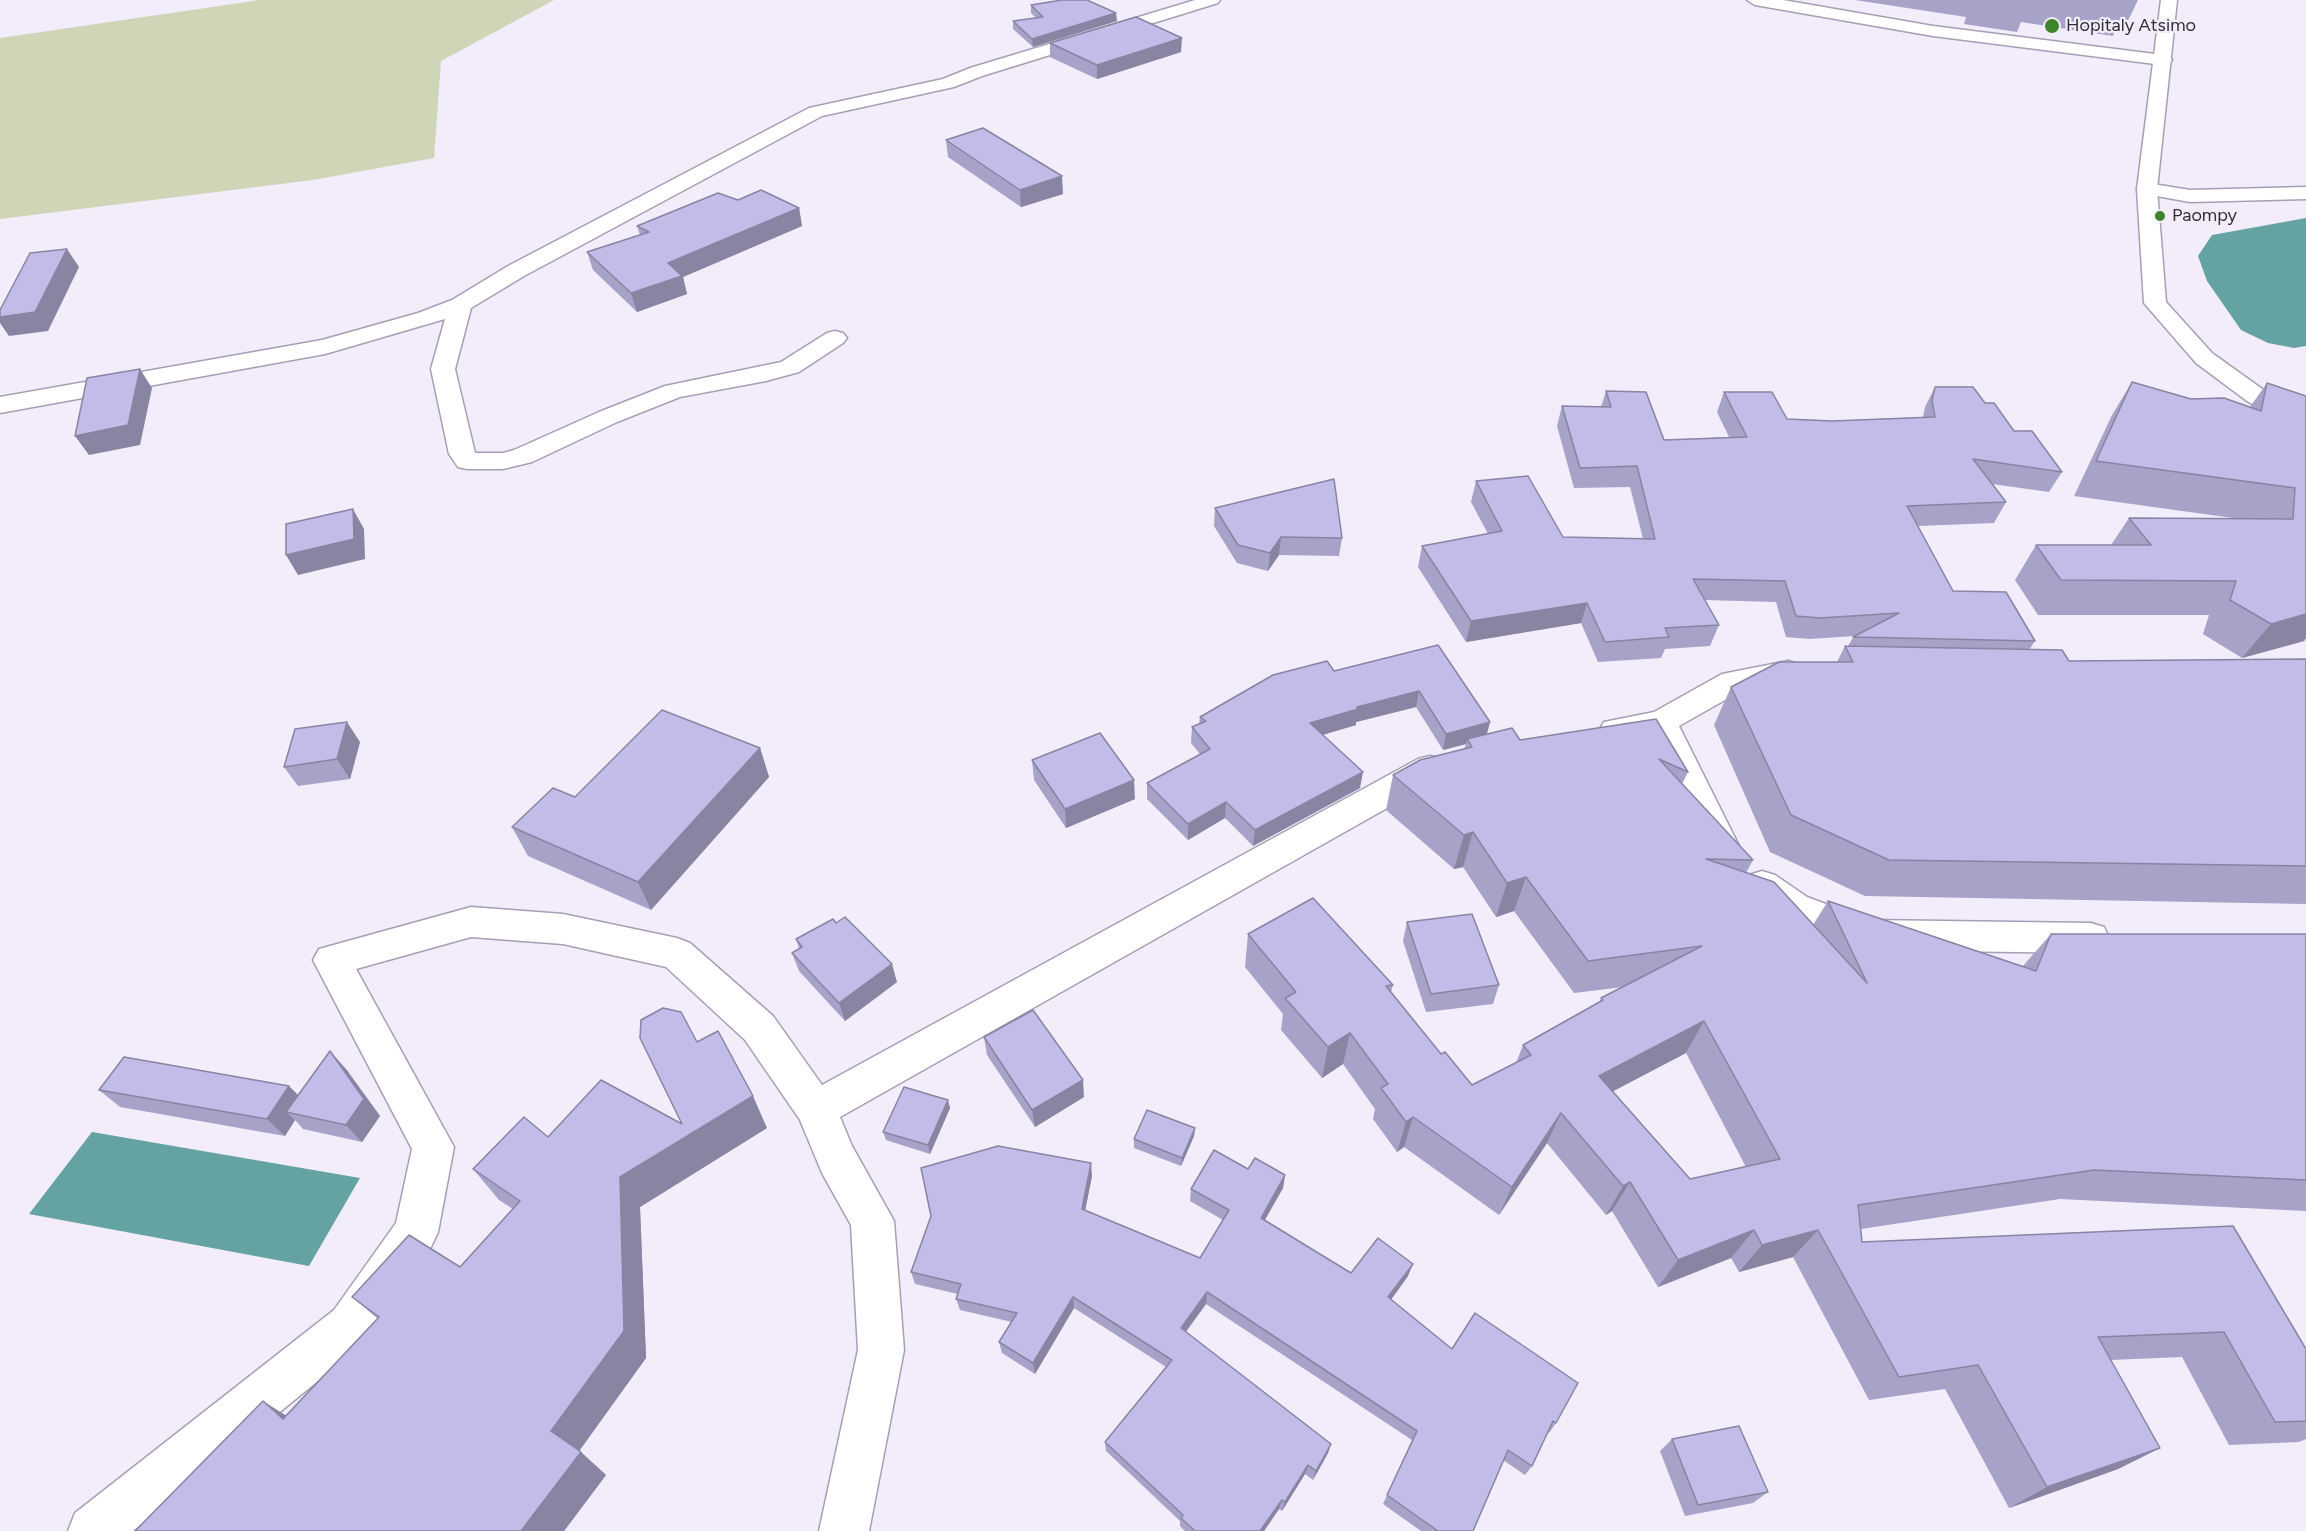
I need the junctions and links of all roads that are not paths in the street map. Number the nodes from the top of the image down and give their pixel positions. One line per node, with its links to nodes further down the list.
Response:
1 (1212, 0): 7 (street)
2 (1755, 0): 4 (street)
3 (2169, 0): 4 (street)
4 (2163, 60): 5 (street)
5 (2147, 189): 6 (street); 10 (street)
6 (2306, 193)
7 (460, 305): 8 (street); 9 (street)
8 (835, 338)
9 (0, 405)
10 (2306, 426)
11 (1820, 671): 12 (street)
12 (1660, 722): 13 (street); 15 (street)
13 (1582, 735)
14 (1461, 759): 16 (street)
15 (2129, 939)
16 (816, 1108): 17 (street); 18 (street)
17 (93, 1531)
18 (844, 1531)

